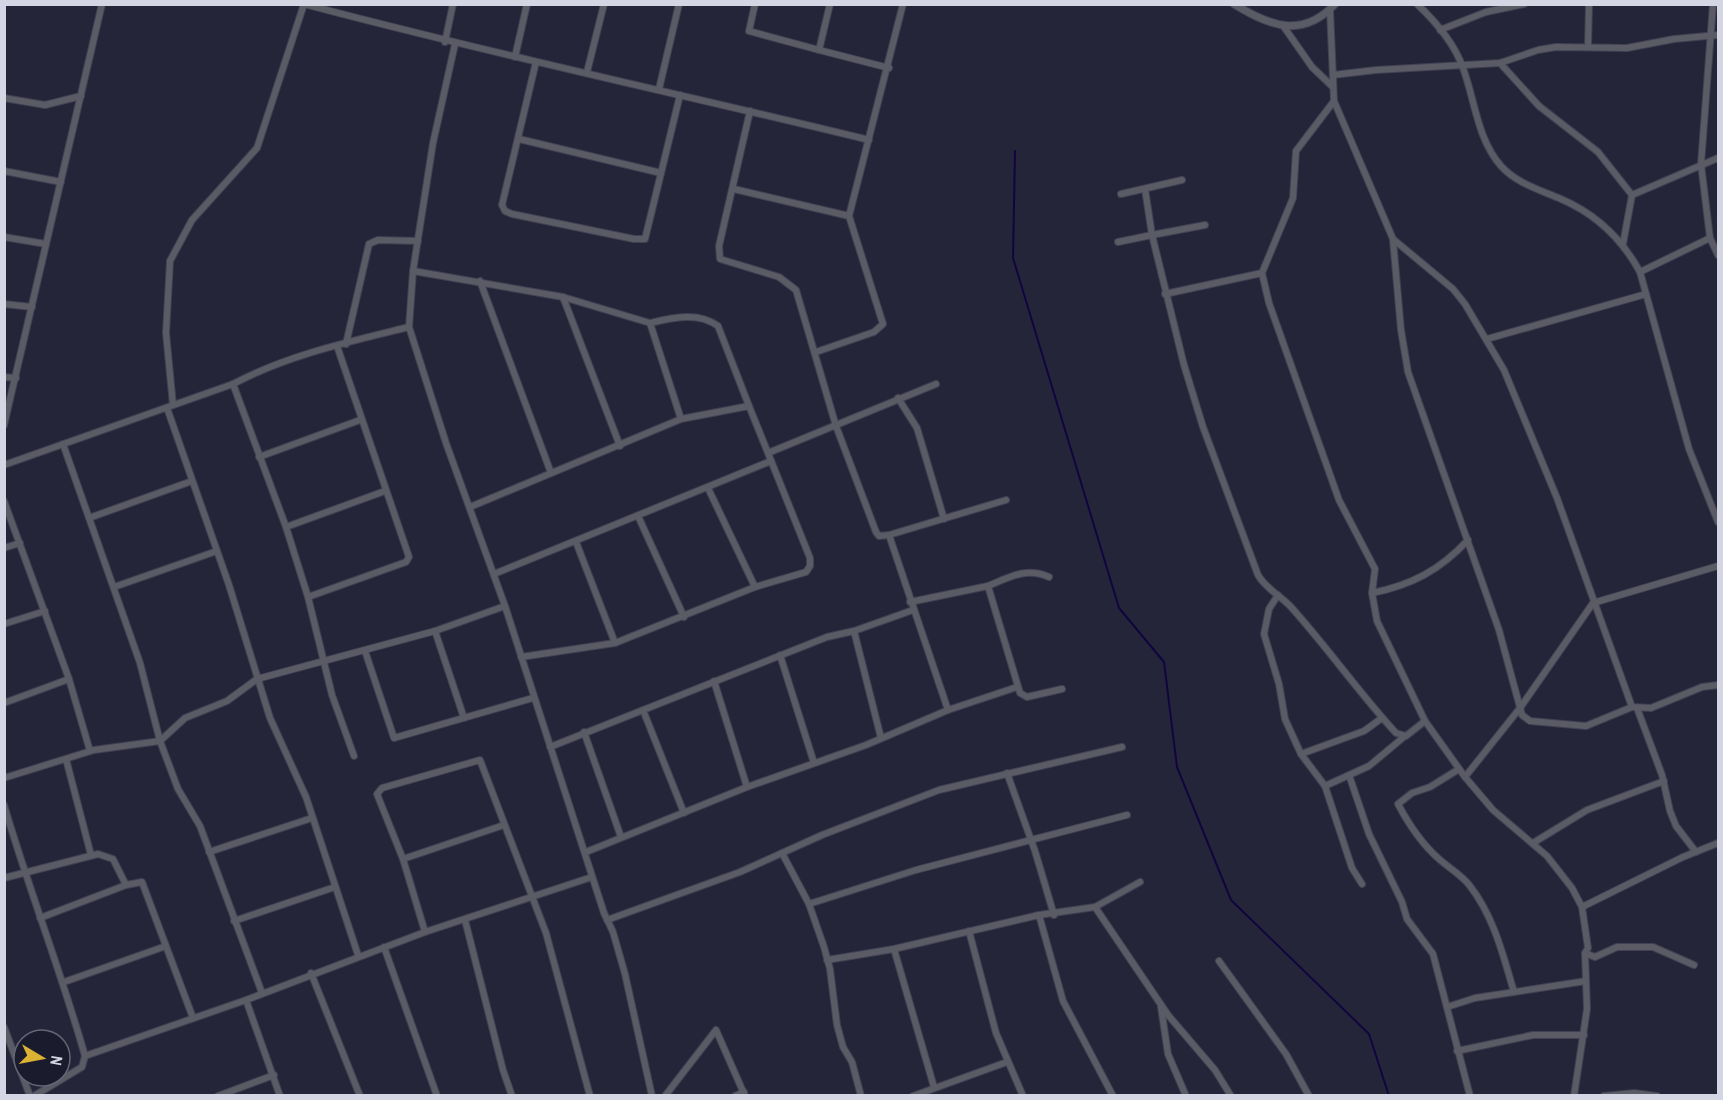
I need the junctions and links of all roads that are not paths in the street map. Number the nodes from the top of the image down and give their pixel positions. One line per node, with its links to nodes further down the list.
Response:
1 (102, 4): 33 (street)
2 (304, 4): 19 (street); 81 (street)
3 (453, 4): 19 (street)
4 (527, 4): 23 (street)
5 (604, 4): 28 (street)
6 (680, 4): 31 (street)
7 (755, 4): 22 (street)
8 (830, 4): 22 (street)
9 (903, 4): 27 (street)
10 (1234, 4): 16 (street)
11 (1417, 4): 17 (street)
12 (1524, 4): 17 (street)
13 (1588, 4): 21 (street)
14 (1713, 4): 18 (street)
15 (1333, 7): 16 (street); 29 (street)
16 (1284, 27): 30 (street)
17 (1440, 30): 26 (street)
18 (1715, 36): 21 (street); 40 (street)
19 (445, 42): 20 (street)
20 (455, 44): 23 (street); 55 (street)
21 (1588, 46): 25 (street)
22 (819, 50): 27 (street)
23 (515, 57): 24 (street)
24 (536, 62): 28 (street); 37 (street)
25 (1500, 63): 26 (street); 48 (street)
26 (1463, 66): 29 (street); 58 (street)
27 (889, 68): 38 (street)
28 (587, 72): 31 (street)
29 (1333, 75): 30 (street)
30 (1333, 87): 35 (street)
31 (659, 89): 32 (street)
32 (680, 95): 36 (street); 42 (street)
33 (81, 96): 34 (street); 44 (street)
34 (4, 98)
35 (1334, 101): 54 (street); 62 (street)
36 (750, 111): 38 (street); 45 (street)
37 (519, 139): 42 (street); 42 (street)
38 (868, 140): 49 (street)
39 (1719, 158): 40 (street)
40 (1701, 164): 48 (street); 53 (street)
41 (4, 171): 44 (street)
42 (661, 173)
43 (1182, 180): 46 (street)
44 (61, 182): 57 (street)
45 (734, 189): 49 (street); 74 (street)
46 (1145, 189): 47 (street); 51 (street)
47 (1121, 194)
48 (1632, 195): 58 (street)
49 (849, 216): 74 (street)
50 (1205, 225): 51 (street)
51 (1152, 235): 56 (street); 64 (street)
52 (4, 237): 57 (street)
53 (1710, 238): 59 (street); 61 (street)
54 (1393, 239): 71 (street); 105 (street)
55 (418, 241): 60 (street); 72 (street)
56 (1118, 242)
57 (46, 244): 68 (street)
58 (1623, 244): 61 (street)
59 (1719, 255)
60 (413, 271): 63 (street); 70 (street)
61 (1640, 272): 65 (street)
62 (1262, 273): 64 (street); 116 (street)
63 (480, 281): 66 (street); 92 (street)
64 (1165, 294): 117 (street)
65 (1646, 294): 71 (street); 102 (street)
66 (563, 297): 69 (street); 87 (street)
67 (4, 304): 68 (street)
68 (32, 307): 76 (street)
69 (650, 323): 80 (street); 82 (street)
70 (408, 327): 72 (street); 98 (street)
71 (1487, 339): 120 (street)
72 (346, 344): 73 (street)
73 (337, 346): 77 (street); 83 (street)
74 (816, 352): 85 (street)
75 (4, 377): 76 (street)
76 (16, 378): 84 (street)
77 (233, 384): 81 (street); 89 (street)
78 (936, 384): 79 (street)
79 (898, 398): 85 (street); 101 (street)
80 (749, 406): 82 (street); 88 (street)
81 (170, 407): 86 (street); 93 (street)
82 (681, 419): 87 (street)
83 (360, 420): 89 (street); 95 (street)
84 (4, 425)
85 (836, 426): 88 (street); 104 (street)
86 (63, 444): 91 (street); 100 (street)
87 (620, 446): 92 (street)
88 (768, 453): 90 (street)
89 (259, 457): 103 (street)
90 (771, 461): 94 (street); 115 (street)
91 (4, 465)
92 (551, 473): 98 (street)
93 (192, 481): 100 (street); 109 (street)
94 (708, 488): 99 (street); 115 (street)
95 (386, 491): 103 (street); 118 (street)
96 (1006, 500): 101 (street)
97 (4, 501): 107 (street)
98 (470, 507): 111 (street)
99 (638, 516): 106 (street); 124 (street)
100 (89, 518): 114 (street)
101 (944, 519): 104 (street)
102 (1719, 522)
103 (286, 527): 118 (street)
104 (890, 535): 119 (street)
105 (1468, 540): 116 (street); 142 (street)
106 (576, 542): 111 (street); 128 (street)
107 (20, 543): 108 (street); 123 (street)
108 (4, 548)
109 (217, 551): 114 (street); 133 (street)
110 (1719, 566): 120 (street)
111 (494, 574): 121 (street)
112 (1049, 577): 113 (street)
113 (988, 586): 119 (street); 137 (street)
114 (114, 587): 151 (street)
115 (755, 587): 124 (street)
116 (1372, 593): 147 (street)
117 (1278, 595): 146 (street); 155 (street)
118 (308, 597): 132 (street)
119 (910, 602): 122 (street)
120 (1593, 603): 141 (street); 142 (street)
121 (504, 606): 126 (street); 131 (street)
122 (913, 610): 127 (street); 144 (street)
123 (45, 612): 125 (street); 134 (street)
124 (684, 617): 128 (street)
125 (4, 624)
126 (435, 631): 129 (street); 145 (street)
127 (854, 632): 130 (street); 150 (street)
128 (615, 644): 131 (street)
129 (365, 651): 132 (street); 145 (street)
130 (780, 655): 135 (street); 158 (street)
131 (521, 657): 139 (street)
132 (323, 662): 133 (street); 156 (street)
133 (257, 679): 151 (street); 170 (street)
134 (69, 680): 140 (street); 154 (street)
135 (714, 681): 143 (street); 166 (street)
136 (1719, 685): 141 (street)
137 (1017, 687): 138 (street); 144 (street)
138 (1062, 689)
139 (533, 698): 145 (street); 152 (street)
140 (4, 703)
141 (1634, 707): 142 (street); 164 (street)
142 (1520, 708): 162 (street)
143 (643, 710): 148 (street); 168 (street)
144 (948, 710): 150 (street)
145 (464, 718)
146 (1382, 718): 149 (street); 155 (street)
147 (1425, 721): 149 (street); 159 (street)
148 (584, 732): 152 (street); 172 (street)
149 (1406, 736): 161 (street)
150 (881, 738): 158 (street)
151 (160, 741): 154 (street); 176 (street)
152 (550, 747): 177 (street)
153 (1122, 747): 160 (street)
154 (90, 751): 157 (street)
155 (1301, 754): 165 (street)
156 (354, 756)
157 (66, 759): 163 (street); 180 (street)
158 (814, 763): 166 (street)
159 (1460, 769): 162 (street); 212 (street)
160 (1006, 773): 173 (street); 179 (street)
161 (1349, 775): 165 (street); 216 (street)
162 (1465, 777): 174 (street)
163 (4, 778)
164 (1664, 781): 174 (street); 178 (street)
165 (1325, 786): 186 (street)
166 (747, 787): 168 (street)
167 (4, 805): 182 (street)
168 (684, 813): 172 (street)
169 (1127, 815): 173 (street)
170 (312, 818): 176 (street); 188 (street)
171 (504, 825): 181 (street); 181 (street); 189 (street)
172 (621, 837): 177 (street)
173 (1030, 839): 190 (street); 194 (street)
174 (1533, 843): 192 (street)
175 (1719, 843): 178 (street)
176 (209, 852): 198 (street)
177 (586, 852): 183 (street)
178 (1696, 852): 192 (street)
179 (782, 853): 190 (street); 197 (street)
180 (92, 855): 182 (street); 187 (street)
181 (403, 859): 200 (street)
182 (24, 872): 184 (street); 195 (street)
183 (592, 877): 189 (street); 197 (street)
184 (4, 878)
185 (1140, 882): 191 (street)
186 (1362, 884)
187 (126, 885): 195 (street); 201 (street)
188 (335, 886): 198 (street); 205 (street)
189 (531, 897): 196 (street); 233 (street)
190 (809, 904): 206 (street)
191 (1095, 907): 194 (street); 215 (street)
192 (1582, 907): 204 (street)
193 (1039, 915): 194 (street); 199 (street); 240 (street)
194 (1054, 915)
195 (40, 918): 211 (street)
196 (465, 920): 200 (street); 232 (street)
197 (607, 920): 234 (street)
198 (234, 921): 213 (street)
199 (969, 931): 203 (street); 222 (street)
200 (425, 932): 202 (street)
201 (166, 946): 211 (street); 217 (street)
202 (384, 947): 205 (street); 231 (street)
203 (894, 949): 206 (street); 224 (street)
204 (1585, 953): 208 (street); 210 (street)
205 (358, 956): 209 (street)
206 (827, 960): 237 (street)
207 (1219, 961): 243 (street)
208 (1694, 965)
209 (311, 974): 213 (street); 230 (street)
210 (1586, 981): 212 (street); 219 (street)
211 (64, 982): 221 (street)
212 (1514, 992): 216 (street)
213 (262, 993): 214 (street)
214 (246, 1000): 217 (street); 223 (street)
215 (1160, 1005): 241 (street); 242 (street)
216 (1447, 1007): 220 (street)
217 (193, 1018): 221 (street)
218 (4, 1027): 227 (street)
219 (1584, 1035): 220 (street); 245 (street)
220 (1457, 1051): 244 (street)
221 (85, 1056): 227 (street)
222 (1007, 1062): 224 (street); 239 (street)
223 (274, 1074): 225 (street); 229 (street)
224 (934, 1087): 238 (street)
225 (238, 1092): 228 (street)
226 (745, 1094): 235 (street); 236 (street)
227 (32, 1095)
228 (218, 1095)
229 (280, 1095)
230 (360, 1095)
231 (437, 1095)
232 (512, 1095)
233 (590, 1095)
234 (652, 1095)
235 (665, 1095)
236 (735, 1095)
237 (861, 1095)
238 (913, 1095)
239 (1023, 1095)
240 (1113, 1095)
241 (1186, 1095)
242 (1231, 1095)
243 (1309, 1095)
244 (1470, 1095)
245 (1574, 1095)
246 (1604, 1095): 247 (street)
247 (1657, 1095)

